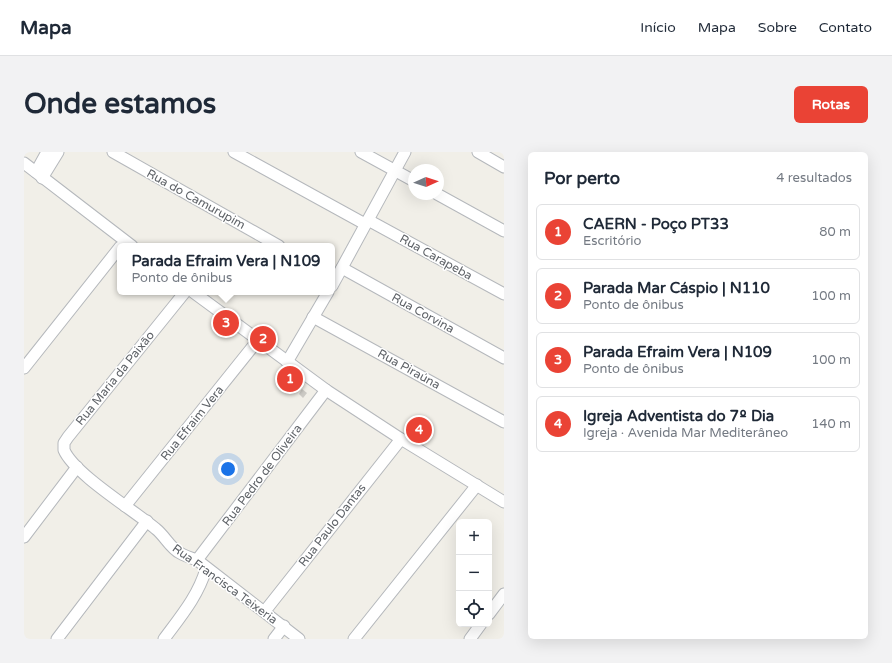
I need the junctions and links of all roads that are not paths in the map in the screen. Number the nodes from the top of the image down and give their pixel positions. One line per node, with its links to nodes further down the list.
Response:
1 (47, 152): 9 (street)
2 (58, 152): 9 (street)
3 (113, 152): 16 (street, Rua do Camurupim)
4 (234, 152): 13 (street, Rua Carapeba)
5 (360, 152): 10 (street)
6 (405, 152): 10 (street)
7 (478, 152): 8 (street)
8 (504, 167)
9 (31, 170): 15 (street)
10 (395, 171): 11 (street); 13 (street)
11 (408, 178)
12 (444, 198): 14 (street)
13 (366, 222): 18 (street); 20 (street, Rua Carapeba)
14 (504, 231)
15 (122, 243)
16 (274, 243)
17 (117, 255): 28 (street)
18 (342, 268): 19 (street); 26 (street, Rua Corvina)
19 (335, 277)
20 (504, 294)
21 (183, 295): 32 (street, Rua Maria da Paixão)
22 (197, 295): 25 (street)
23 (326, 295): 24 (street)
24 (313, 317): 27 (street); 30 (street, Rua Piraúna)
25 (258, 340): 27 (street); 35 (street, Rua Efraim Vera)
26 (504, 358)
27 (287, 362): 29 (street)
28 (24, 368)
29 (326, 390): 31 (street); 38 (street, Rua Pedro de Oliveira)
30 (504, 422)
31 (401, 439): 33 (street); 42 (street, Rua Paulo Dantas)
32 (77, 468): 35 (street, Rua Francisca Teixeria); 37 (street)
33 (477, 486): 34 (street); 49 (street)
34 (504, 502)
35 (126, 506): 36 (street, Rua Francisca Teixeria)
36 (147, 522): 38 (street, Rua Francisca Teixeria); 45 (street)
37 (24, 537)
38 (197, 560): 39 (street, Rua Francisca Teixeria)
39 (206, 569): 42 (street, Rua Francisca Teixeria); 46 (street)
40 (504, 594): 41 (street)
41 (492, 610)
42 (265, 611): 43 (street, Rua Francisca Teixeria)
43 (284, 626): 47 (street); 48 (street, Rua Francisca Teixeria)
44 (479, 627): 50 (street)
45 (57, 639)
46 (164, 639)
47 (274, 639)
48 (299, 639)
49 (354, 639)
50 (470, 639)

